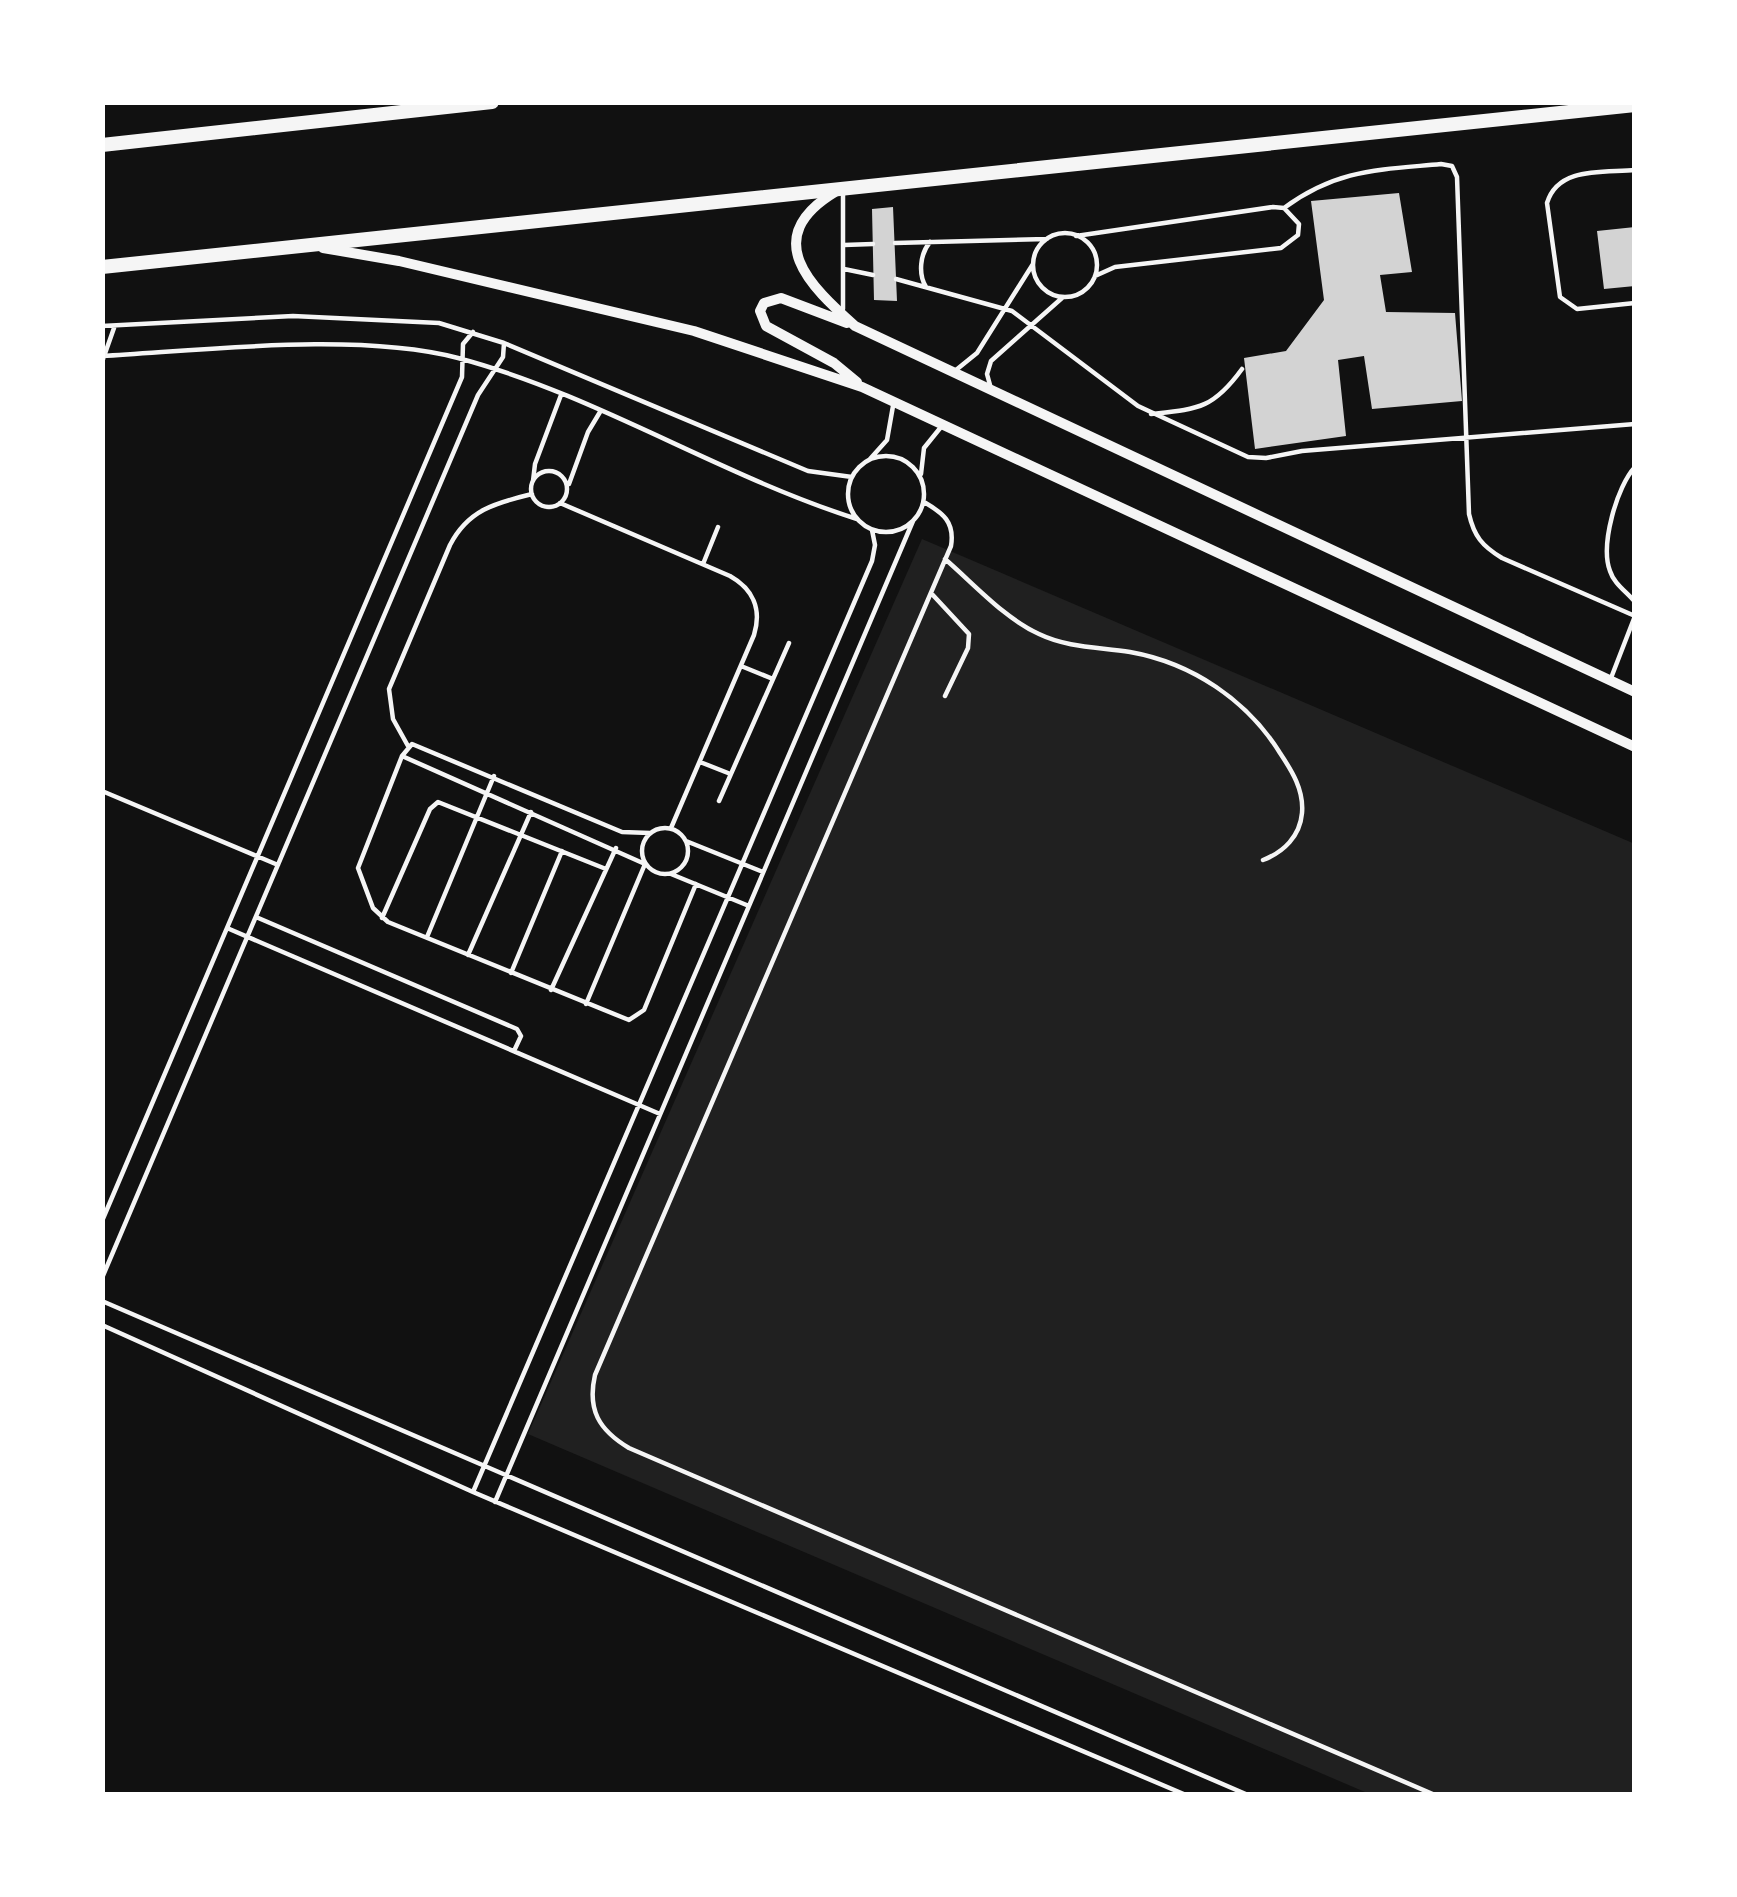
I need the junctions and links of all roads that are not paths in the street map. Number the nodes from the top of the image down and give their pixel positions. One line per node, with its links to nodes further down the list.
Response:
1 (492, 102): 3 (main road)
2 (1635, 105): 5 (main road)
3 (102, 145)
4 (1635, 170): 22 (lane)
5 (841, 189): 11 (main road); 13 (lane); 24 (street)
6 (1284, 208): 7 (lane); 18 (lane); 44 (lane)
7 (1076, 236): 8 (lane); 18 (lane)
8 (1047, 239): 9 (lane); 14 (lane)
9 (930, 242): 10 (lane); 20 (lane)
10 (895, 243)
11 (296, 244): 15 (main road); 36 (street)
12 (873, 244): 13 (lane)
13 (844, 245): 16 (lane)
14 (1033, 264): 21 (lane); 23 (lane)
15 (102, 266)
16 (844, 269): 17 (lane); 24 (lane)
17 (873, 275)
18 (1094, 276): 21 (lane)
19 (896, 279): 20 (lane)
20 (927, 287): 23 (lane)
21 (1063, 297): 25 (lane)
22 (1635, 303)
23 (1005, 308): 25 (lane); 35 (lane)
24 (843, 315): 28 (street)
25 (1032, 324): 37 (lane); 41 (lane)
26 (115, 325): 27 (lane); 29 (lane); 31 (lane)
27 (102, 326)
28 (855, 326): 35 (street); 36 (street)
29 (473, 332): 30 (lane); 32 (lane)
30 (504, 343): 33 (lane); 47 (lane)
31 (103, 358): 32 (lane)
32 (463, 360): 33 (lane); 86 (lane)
33 (494, 369): 38 (lane); 90 (lane)
34 (1242, 369): 41 (lane)
35 (952, 371): 37 (street)
36 (862, 387): 39 (street)
37 (993, 390): 66 (street)
38 (561, 395): 40 (lane); 49 (lane)
39 (892, 400): 42 (street); 45 (lane)
40 (601, 412): 50 (lane); 54 (lane)
41 (1150, 414): 44 (lane)
42 (944, 424): 48 (lane); 70 (street)
43 (1635, 424): 44 (lane)
44 (1468, 439): 62 (lane)
45 (868, 460): 47 (lane); 48 (lane)
46 (1635, 467): 61 (lane)
47 (852, 477): 54 (lane)
48 (922, 480): 52 (lane)
49 (532, 481): 50 (lane); 51 (lane)
50 (567, 489): 53 (lane)
51 (532, 494): 53 (lane); 69 (lane)
52 (924, 502): 55 (lane); 58 (lane)
53 (560, 503): 59 (lane)
54 (857, 519): 57 (lane)
55 (913, 521): 57 (lane); 92 (lane)
56 (718, 527): 59 (lane)
57 (872, 530): 88 (lane)
58 (945, 559): 60 (lane); 87 (lane)
59 (703, 564): 64 (lane)
60 (931, 593): 68 (lane); 119 (lane)
61 (1635, 602)
62 (1635, 616): 66 (lane)
63 (789, 643): 65 (lane)
64 (741, 666): 65 (lane); 72 (lane)
65 (773, 679): 73 (lane)
66 (1610, 680): 67 (street)
67 (1635, 692)
68 (944, 696)
69 (408, 746): 71 (lane); 74 (lane)
70 (1635, 746)
71 (402, 756): 76 (lane); 98 (lane)
72 (700, 762): 73 (lane); 80 (lane)
73 (730, 774): 77 (lane)
74 (494, 776): 76 (lane); 81 (lane)
75 (102, 791): 86 (lane)
76 (488, 793): 78 (lane); 79 (lane)
77 (719, 801)
78 (531, 812): 82 (lane); 84 (lane)
79 (478, 816): 82 (lane); 98 (lane); 101 (lane)
80 (671, 828): 81 (lane); 83 (lane)
81 (650, 832): 89 (lane)
82 (522, 834): 85 (lane); 102 (lane)
83 (686, 841): 88 (lane); 93 (lane)
84 (616, 848): 89 (lane); 91 (lane)
85 (562, 851): 91 (lane); 103 (lane)
86 (258, 856): 90 (lane); 99 (lane)
87 (1263, 860)
88 (742, 863): 92 (lane); 95 (lane)
89 (645, 864): 93 (lane); 105 (lane)
90 (278, 865): 97 (lane)
91 (606, 869): 104 (lane)
92 (763, 872): 96 (lane)
93 (671, 874): 94 (lane)
94 (696, 884): 95 (lane); 105 (lane)
95 (728, 897): 96 (lane); 107 (lane)
96 (749, 905): 108 (lane)
97 (256, 917): 100 (lane); 106 (lane)
98 (382, 918): 101 (lane)
99 (227, 928): 100 (lane); 109 (lane)
100 (248, 937): 106 (lane); 110 (lane)
101 (427, 938): 102 (lane)
102 (468, 955): 103 (lane)
103 (511, 973): 104 (lane)
104 (551, 990): 105 (lane)
105 (586, 1004)
106 (514, 1052): 107 (lane)
107 (639, 1105): 108 (lane); 113 (lane)
108 (660, 1114): 114 (lane)
109 (102, 1221)
110 (102, 1278)
111 (102, 1301): 113 (lane)
112 (102, 1325): 115 (lane)
113 (484, 1464): 114 (lane); 115 (lane)
114 (507, 1474): 116 (lane); 118 (lane)
115 (473, 1492): 116 (lane)
116 (495, 1502): 117 (lane)
117 (1186, 1795)
118 (1248, 1795)
119 (1436, 1795)

